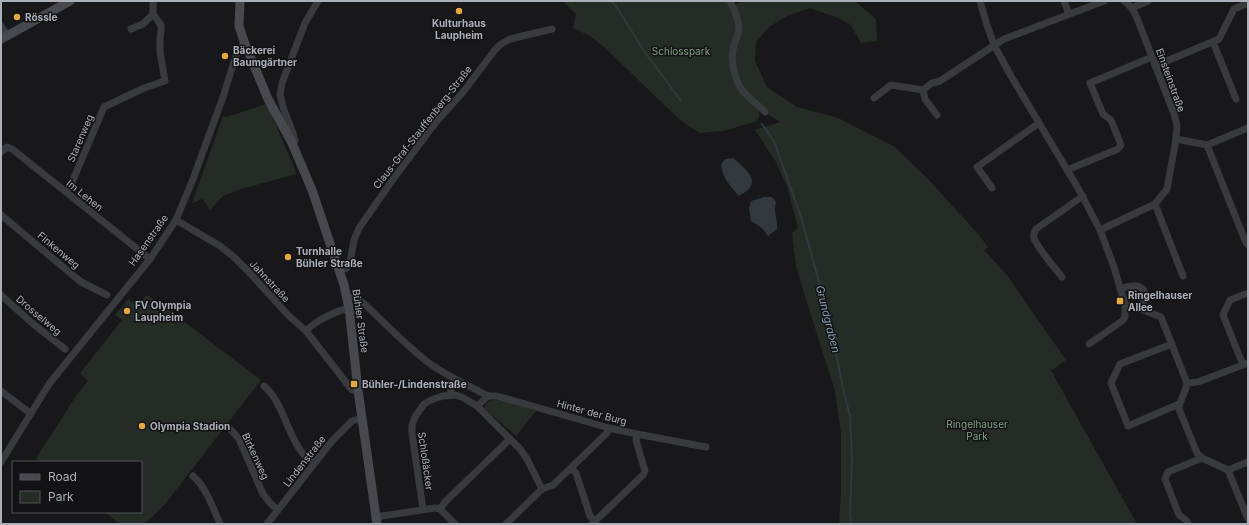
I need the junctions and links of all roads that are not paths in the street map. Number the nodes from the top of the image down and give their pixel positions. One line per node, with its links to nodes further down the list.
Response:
1 (70, 1): 18 (street)
2 (153, 1): 13 (street)
3 (240, 1): 20 (street)
4 (318, 1): 32 (street)
5 (730, 1): 27 (street)
6 (980, 1): 21 (street)
7 (1064, 1): 14 (street)
8 (1104, 1): 14 (street)
9 (1124, 1): 12 (street, Einsteinstraße)
10 (1148, 1): 12 (street)
11 (1248, 3): 19 (street)
12 (1132, 8): 22 (street, Einsteinstraße)
13 (153, 14): 16 (street); 37 (street, Starenweg)
14 (1069, 14): 21 (street)
15 (1, 26): 18 (street)
16 (131, 29)
17 (552, 29): 45 (street, Claus-Graf-Stauffenberg-Straße)
18 (4, 37)
19 (1213, 42): 23 (street); 26 (street)
20 (245, 44): 32 (street, Bühler Straße); 41 (street, Hasenstraße)
21 (994, 45): 24 (street); 29 (street)
22 (1152, 57): 23 (street, Einsteinstraße); 35 (street)
23 (1155, 66): 31 (street, Einsteinstraße)
24 (923, 90): 25 (street); 28 (street)
25 (874, 98)
26 (1236, 99)
27 (765, 112)
28 (937, 115)
29 (1039, 123): 35 (street); 36 (street)
30 (1248, 128): 33 (street)
31 (1176, 140): 33 (street); 39 (street, Einsteinstraße)
32 (292, 143): 45 (street, Bühler Straße)
33 (1207, 145): 43 (street)
34 (1, 152): 37 (street, Im Lehen)
35 (1067, 170): 38 (street)
36 (992, 188)
37 (66, 192): 44 (street, Im Lehen)
38 (1083, 196): 42 (street); 47 (street)
39 (1155, 204): 42 (street, Einsteinstraße); 46 (street)
40 (1, 215): 50 (street, Finkenweg)
41 (176, 220): 44 (street, Hasenstraße); 56 (street, Jahnstraße)
42 (1100, 230): 48 (street)
43 (1248, 245)
44 (150, 259): 70 (street, Hasenstraße)
45 (340, 271): 52 (street, Bühler Straße)
46 (1183, 276)
47 (1062, 277)
48 (1120, 289): 53 (street); 55 (street)
49 (1248, 293): 60 (street)
50 (107, 295)
51 (1, 296): 59 (street, Drosselweg)
52 (348, 298): 54 (street, Bühler Straße); 61 (street, Hinter der Burg)
53 (1125, 305): 55 (street); 57 (street)
54 (349, 308): 56 (street); 64 (street, Bühler Straße)
55 (1141, 309): 58 (street)
56 (306, 331): 64 (street, Jahnstraße)
57 (1089, 344)
58 (1172, 344): 62 (street); 68 (street)
59 (66, 349)
60 (1245, 364): 62 (street)
61 (454, 379): 66 (street); 67 (street, Hinter der Burg)
62 (1187, 384): 68 (street)
63 (264, 386): 80 (street)
64 (358, 390): 71 (street, Bühler Straße)
65 (1, 391): 70 (street)
66 (450, 394): 69 (street); 86 (street, Schloßäcker)
67 (488, 396): 69 (street); 72 (street, Hinter der Burg)
68 (1179, 404): 77 (street)
69 (477, 406): 75 (street)
70 (30, 413): 78 (street, Hasenstraße)
71 (362, 418): 80 (street, Lindenstraße); 89 (street, Bühler Straße)
72 (608, 428): 74 (street, Hinter der Burg); 81 (street)
73 (230, 429): 87 (street, Birkenweg)
74 (637, 434): 76 (street, Hinter der Burg); 90 (street)
75 (510, 439): 84 (street); 85 (street)
76 (706, 446)
77 (1202, 458): 82 (street); 95 (street)
78 (1, 462)
79 (1248, 462): 82 (street)
80 (314, 463): 87 (street, Lindenstraße)
81 (571, 468): 84 (street); 90 (street)
82 (1228, 470): 88 (street)
83 (193, 476): 91 (street)
84 (542, 489): 94 (street)
85 (440, 508): 86 (street); 93 (street)
86 (423, 509): 89 (street)
87 (278, 510): 92 (street, Lindenstraße)
88 (1248, 519)
89 (376, 520)
90 (594, 523)
91 (220, 524)
92 (267, 524)
93 (455, 524)
94 (506, 524)
95 (1188, 524)

